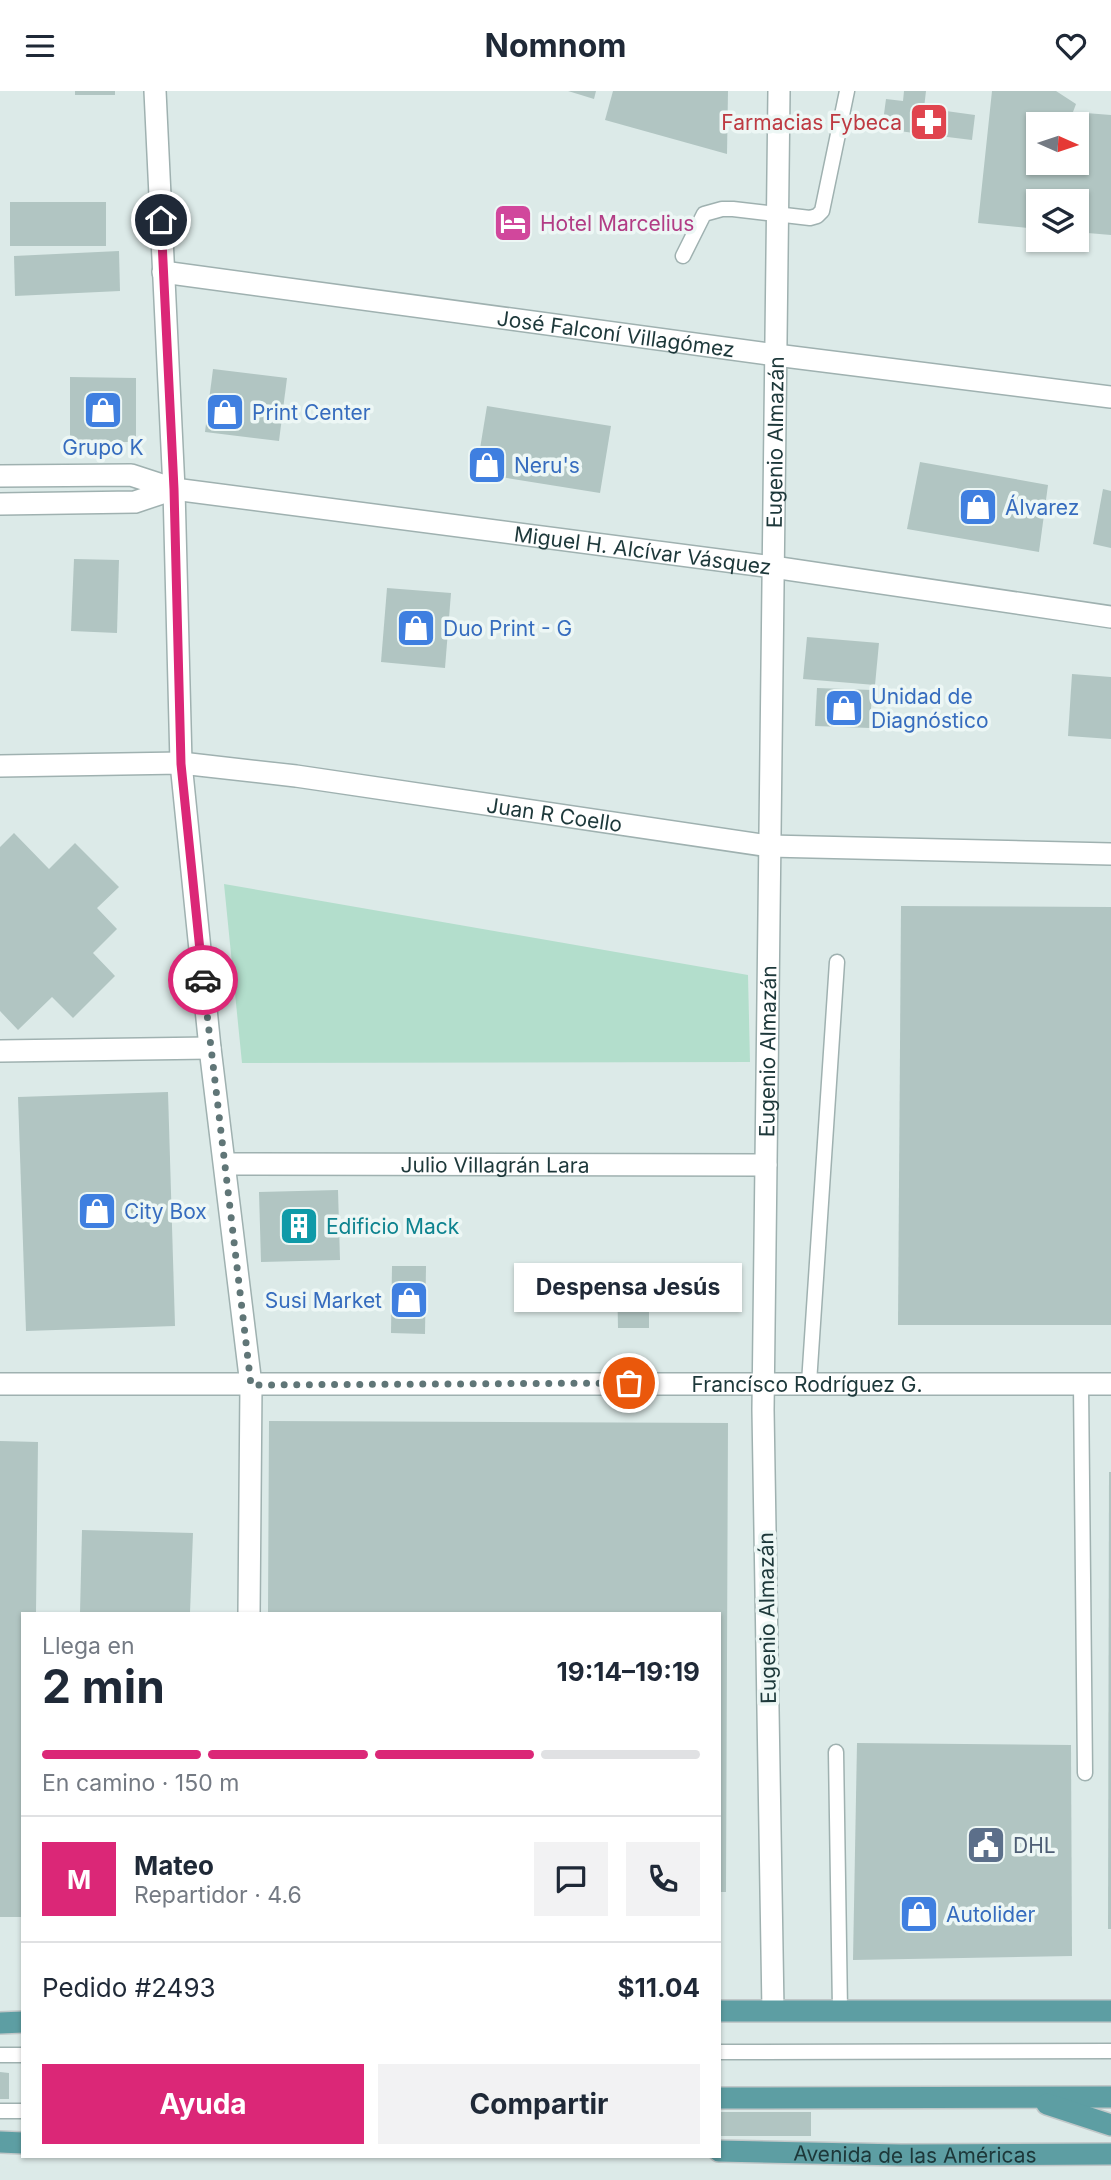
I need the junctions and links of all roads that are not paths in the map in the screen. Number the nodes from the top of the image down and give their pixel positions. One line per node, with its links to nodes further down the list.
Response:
1 (155, 91): 6 (street)
2 (779, 91): 4 (street, Eugenio Almazán)
3 (847, 91): 4 (lane)
4 (777, 214): 5 (lane); 7 (street, Eugenio Almazán)
5 (683, 256)
6 (163, 272): 7 (street, José Falconí Villagómez); 10 (street)
7 (776, 355): 8 (street, José Falconí Villagómez); 12 (street, Eugenio Almazán)
8 (1111, 397)
9 (0, 476): 10 (street, Miguel H. Alcívar Vásquez)
10 (174, 489): 11 (street, Miguel H. Alcívar Vásquez); 12 (street, Miguel H. Alcívar Vásquez); 14 (street)
11 (0, 504)
12 (773, 567): 13 (street, Miguel H. Alcívar Vásquez); 16 (street, Eugenio Almazán)
13 (1111, 617)
14 (181, 764): 15 (street, Juan R Coello); 16 (street, Juan R Coello); 19 (street)
15 (0, 766)
16 (769, 846): 17 (street, Juan R Coello); 22 (street, Eugenio Almazán)
17 (1111, 854)
18 (837, 962): 24 (lane)
19 (210, 1048): 20 (street); 21 (street)
20 (0, 1051)
21 (225, 1164): 22 (street, Julio Villagrán Lara); 28 (street)
22 (766, 1165): 23 (street, Eugenio Almazán)
23 (764, 1383): 24 (street, Francísco Rodríguez G.); 28 (street, Francísco Rodríguez G.); 32 (street, Eugenio Almazán)
24 (809, 1383): 26 (street, Francísco Rodríguez G.)
25 (0, 1384): 28 (street, Francísco Rodríguez G.)
26 (1081, 1384): 27 (street, Francísco Rodríguez G.); 31 (lane)
27 (1111, 1384)
28 (251, 1385): 29 (street)
29 (249, 1612)
30 (836, 1752): 33 (lane)
31 (1085, 1773)
32 (773, 2010): 33 (main road); 34 (main road)
33 (840, 2010): 35 (main road)
34 (721, 2011)
35 (1111, 2011)
36 (21, 2022): 37 (main road)
37 (0, 2023)
38 (1111, 2051): 39 (lane)
39 (721, 2052)
40 (0, 2055): 41 (lane)
41 (21, 2055)
42 (1111, 2097): 44 (main road)
43 (721, 2098): 44 (main road)
44 (1029, 2098): 47 (main road)
45 (0, 2111): 46 (lane)
46 (21, 2111)
47 (1111, 2125)
48 (0, 2143): 49 (main road)
49 (21, 2143)
50 (721, 2151): 51 (main road, Avenida de las Américas)
51 (1111, 2154)

